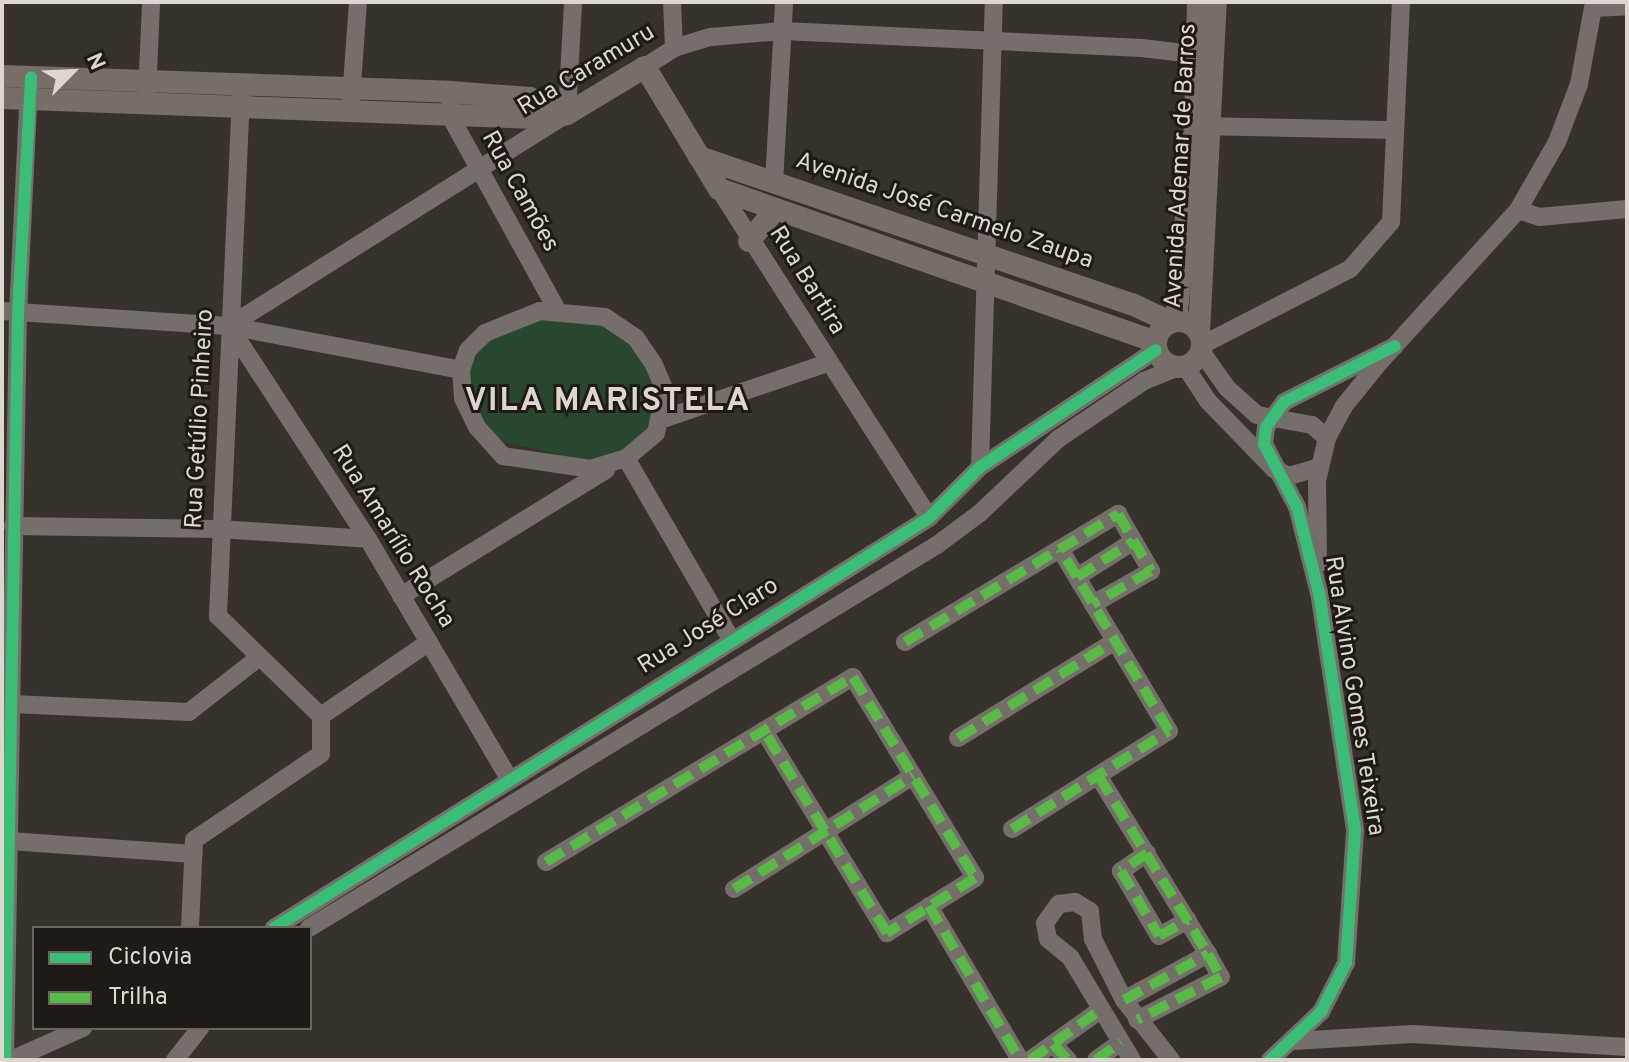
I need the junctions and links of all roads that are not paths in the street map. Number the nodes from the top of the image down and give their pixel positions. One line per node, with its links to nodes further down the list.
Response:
1 (151, 2): 18 (street)
2 (358, 2): 23 (street)
3 (573, 2): 26 (street)
4 (672, 2): 14 (street)
5 (784, 2): 12 (street)
6 (994, 2): 13 (street)
7 (1198, 2): 15 (main road, Avenida Ademar de Barros)
8 (1216, 2): 15 (main road, Avenida Ademar de Barros)
9 (1401, 2): 29 (street, Rua José Claro)
10 (1594, 5): 11 (street); 36 (street, Rua Alvino Gomes Teixeira)
11 (1627, 6)
12 (783, 31): 13 (street, Rua Caramuru); 14 (street, Rua Caramuru); 32 (street)
13 (993, 44): 15 (street, Rua Caramuru); 38 (street)
14 (674, 48): 16 (street, Rua Caramuru)
15 (1205, 56): 28 (main road, Avenida Ademar de Barros)
16 (645, 67): 26 (main road, Rua Caramuru); 30 (main road, Rua Bartira)
17 (2, 76): 20 (main road)
18 (148, 82): 19 (main road); 20 (main road); 24 (street)
19 (242, 82): 23 (main road); 25 (street, Rua Getúlio Pinheiro)
20 (29, 88): 22 (main road); 24 (main road); 40 (street)
21 (450, 92): 23 (main road); 26 (main road); 27 (street, Rua Camões)
22 (2, 98)
23 (352, 98): 25 (main road); 27 (main road)
24 (147, 105): 25 (main road)
25 (240, 107): 43 (street, Rua Getúlio Pinheiro)
26 (567, 114): 27 (main road); 31 (street, Rua Caramuru)
27 (450, 116): 31 (street, Rua Camões)
28 (1203, 126): 29 (street); 42 (main road, Avenida Ademar de Barros); 46 (main road, Avenida Ademar de Barros)
29 (1395, 130): 46 (street, Rua José Claro)
30 (699, 157): 32 (main road, Avenida José Carmelo Zaupa); 33 (main road, Rua Bartira)
31 (478, 166): 41 (street, Rua Camões); 43 (street, Rua Caramuru)
32 (774, 183): 38 (main road, Avenida José Carmelo Zaupa)
33 (719, 189): 34 (main road); 37 (street, Rua Bartira)
34 (776, 209): 37 (main road); 39 (main road)
35 (1627, 209): 36 (street)
36 (1518, 210): 45 (street, Rua Alvino Gomes Teixeira)
37 (749, 241): 47 (street, Rua Bartira)
38 (984, 253): 39 (street); 42 (main road, Avenida José Carmelo Zaupa)
39 (983, 281): 44 (main road); 55 (street)
40 (10, 312): 43 (street); 51 (street)
41 (558, 312): 48 (street); 49 (street)
42 (1173, 322): 44 (main road); 46 (main road, Avenida José Carmelo Zaupa)
43 (229, 326): 48 (street); 61 (street, Rua Getúlio Pinheiro); 62 (street, Rua Amarílio Rocha)
44 (1156, 346): 46 (main road); 55 (street, Rua José Claro)
45 (1395, 346): 50 (street, Rua Alvino Gomes Teixeira); 52 (street, Rua Alvino Gomes Teixeira)
46 (1193, 353): 50 (street); 57 (street); 93 (street, Rua José Claro)
47 (827, 363): 49 (street); 59 (street, Rua Bartira)
48 (461, 370): 54 (street)
49 (660, 420): 53 (street)
50 (1270, 421): 52 (street); 57 (street, Rua Alvino Gomes Teixeira)
51 (9, 436): 60 (street)
52 (1327, 438): 56 (street, Rua Alvino Gomes Teixeira)
53 (621, 461): 54 (street); 58 (street); 70 (street)
54 (551, 466): 58 (street)
55 (980, 467): 59 (street, Rua José Claro)
56 (1320, 467): 57 (street); 67 (street, Rua Alvino Gomes Teixeira)
57 (1274, 469): 67 (street, Rua Alvino Gomes Teixeira)
58 (558, 499): 68 (street)
59 (929, 518): 70 (street, Rua José Claro)
60 (13, 526): 61 (street); 65 (street)
61 (219, 529): 62 (street); 74 (street, Rua Getúlio Pinheiro)
62 (368, 539): 68 (street, Rua Amarílio Rocha)
63 (1134, 541): 64 (street); 66 (street); 69 (street)
64 (1060, 549): 66 (street); 73 (street)
65 (7, 551): 75 (street)
66 (1077, 577): 69 (street)
67 (1319, 593): 102 (street, Rua Alvino Gomes Teixeira)
68 (401, 596): 72 (street, Rua Amarílio Rocha)
69 (1093, 604): 71 (street)
70 (731, 639): 80 (street, Rua José Claro)
71 (1115, 641): 78 (street); 81 (street)
72 (429, 642): 76 (street); 80 (street, Rua Amarílio Rocha)
73 (905, 642)
74 (258, 658): 75 (street); 76 (street, Rua Getúlio Pinheiro)
75 (12, 704): 84 (street)
76 (321, 716): 86 (street)
77 (764, 731): 79 (street); 83 (street); 87 (street)
78 (958, 738)
79 (913, 776): 83 (street); 89 (street)
80 (508, 777): 92 (street, Rua José Claro)
81 (1099, 777): 82 (street); 85 (street)
82 (1012, 829)
83 (825, 830): 88 (street); 89 (street)
84 (9, 841): 86 (street); 106 (street)
85 (1147, 853): 90 (street); 90 (street)
86 (194, 854): 91 (street)
87 (546, 862)
88 (734, 889)
89 (929, 906): 108 (street)
90 (1188, 920): 94 (street)
91 (190, 926)
92 (277, 926)
93 (312, 926)
94 (1208, 954): 95 (street); 96 (street)
95 (1165, 978): 96 (street); 97 (street)
96 (1178, 998): 99 (street)
97 (1124, 1000): 98 (street); 99 (street)
98 (1100, 1010): 103 (street); 104 (street)
99 (1137, 1020): 113 (street)
100 (78, 1030): 106 (street)
101 (198, 1030): 107 (street)
102 (1293, 1041): 105 (street); 114 (street, Rua Alvino Gomes Teixeira)
103 (1121, 1042): 111 (street); 112 (street)
104 (1053, 1044): 109 (street); 110 (street)
105 (1627, 1047)
106 (8, 1060)
107 (175, 1060)
108 (1020, 1060)
109 (1030, 1060)
110 (1068, 1060)
111 (1096, 1060)
112 (1132, 1060)
113 (1171, 1060)
114 (1270, 1060)

